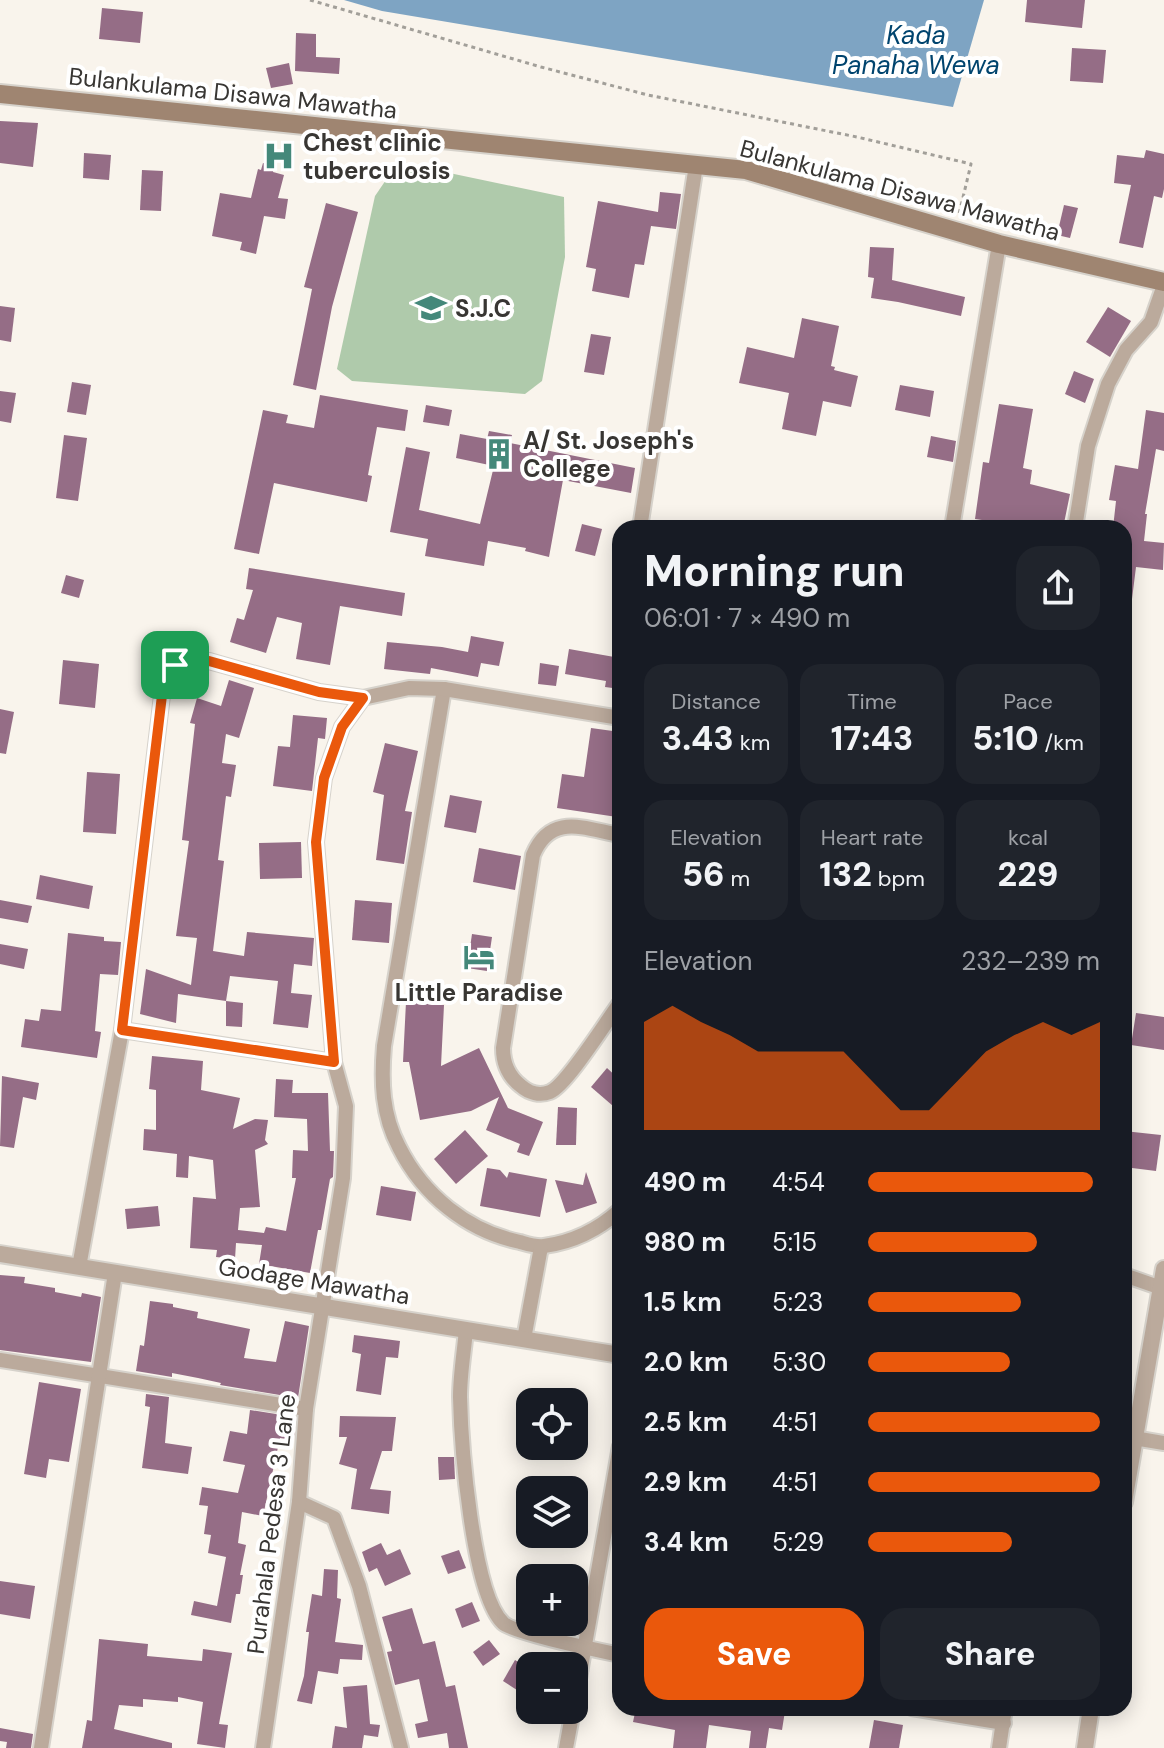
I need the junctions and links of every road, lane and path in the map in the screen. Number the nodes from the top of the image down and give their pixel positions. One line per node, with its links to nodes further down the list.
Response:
1 (310, 0): 4 (path)
2 (0, 94): 3 (main road, Bulankulama Disawa Mawatha)
3 (696, 165): 4 (main road, Bulankulama Disawa Mawatha); 7 (street)
4 (954, 231): 5 (main road, Bulankulama Disawa Mawatha)
5 (999, 244): 6 (main road, Bulankulama Disawa Mawatha); 8 (street)
6 (1164, 283): 9 (street)
7 (641, 520)
8 (953, 520)
9 (1076, 520)
10 (444, 689): 11 (street); 12 (street); 18 (street)
11 (363, 698): 15 (street); 16 (street, Purahala Pedesa 3 Lane)
12 (612, 717)
13 (612, 833): 14 (street)
14 (612, 1014)
15 (122, 1030): 16 (street); 20 (street)
16 (334, 1062): 25 (street, Purahala Pedesa 3 Lane)
17 (612, 1216): 18 (street)
18 (541, 1247): 27 (street)
19 (0, 1254): 20 (street, Godage Mawatha)
20 (79, 1267): 22 (street, Godage Mawatha)
21 (1164, 1269): 24 (street)
22 (115, 1273): 25 (street, Godage Mawatha); 30 (street)
23 (1132, 1278): 24 (street)
24 (1162, 1289): 32 (street)
25 (322, 1306): 26 (street, Godage Mawatha); 31 (street, Purahala Pedesa 3 Lane)
26 (466, 1330): 27 (street, Godage Mawatha); 37 (street)
27 (524, 1339): 28 (street, Godage Mawatha)
28 (612, 1354)
29 (0, 1360): 30 (street)
30 (99, 1375): 31 (street); 43 (street)
31 (306, 1409): 35 (street, Purahala Pedesa 3 Lane)
32 (1132, 1424)
33 (1132, 1438): 34 (street)
34 (1164, 1443)
35 (299, 1502): 44 (street, Purahala Pedesa 3 Lane); 45 (street)
36 (612, 1518): 37 (street)
37 (586, 1648): 38 (street); 39 (street)
38 (585, 1652)
39 (612, 1653)
40 (1004, 1716): 47 (street)
41 (1090, 1716): 48 (street)
42 (571, 1724): 46 (street)
43 (41, 1748)
44 (263, 1748)
45 (401, 1748)
46 (566, 1748)
47 (999, 1748)
48 (1085, 1748)

